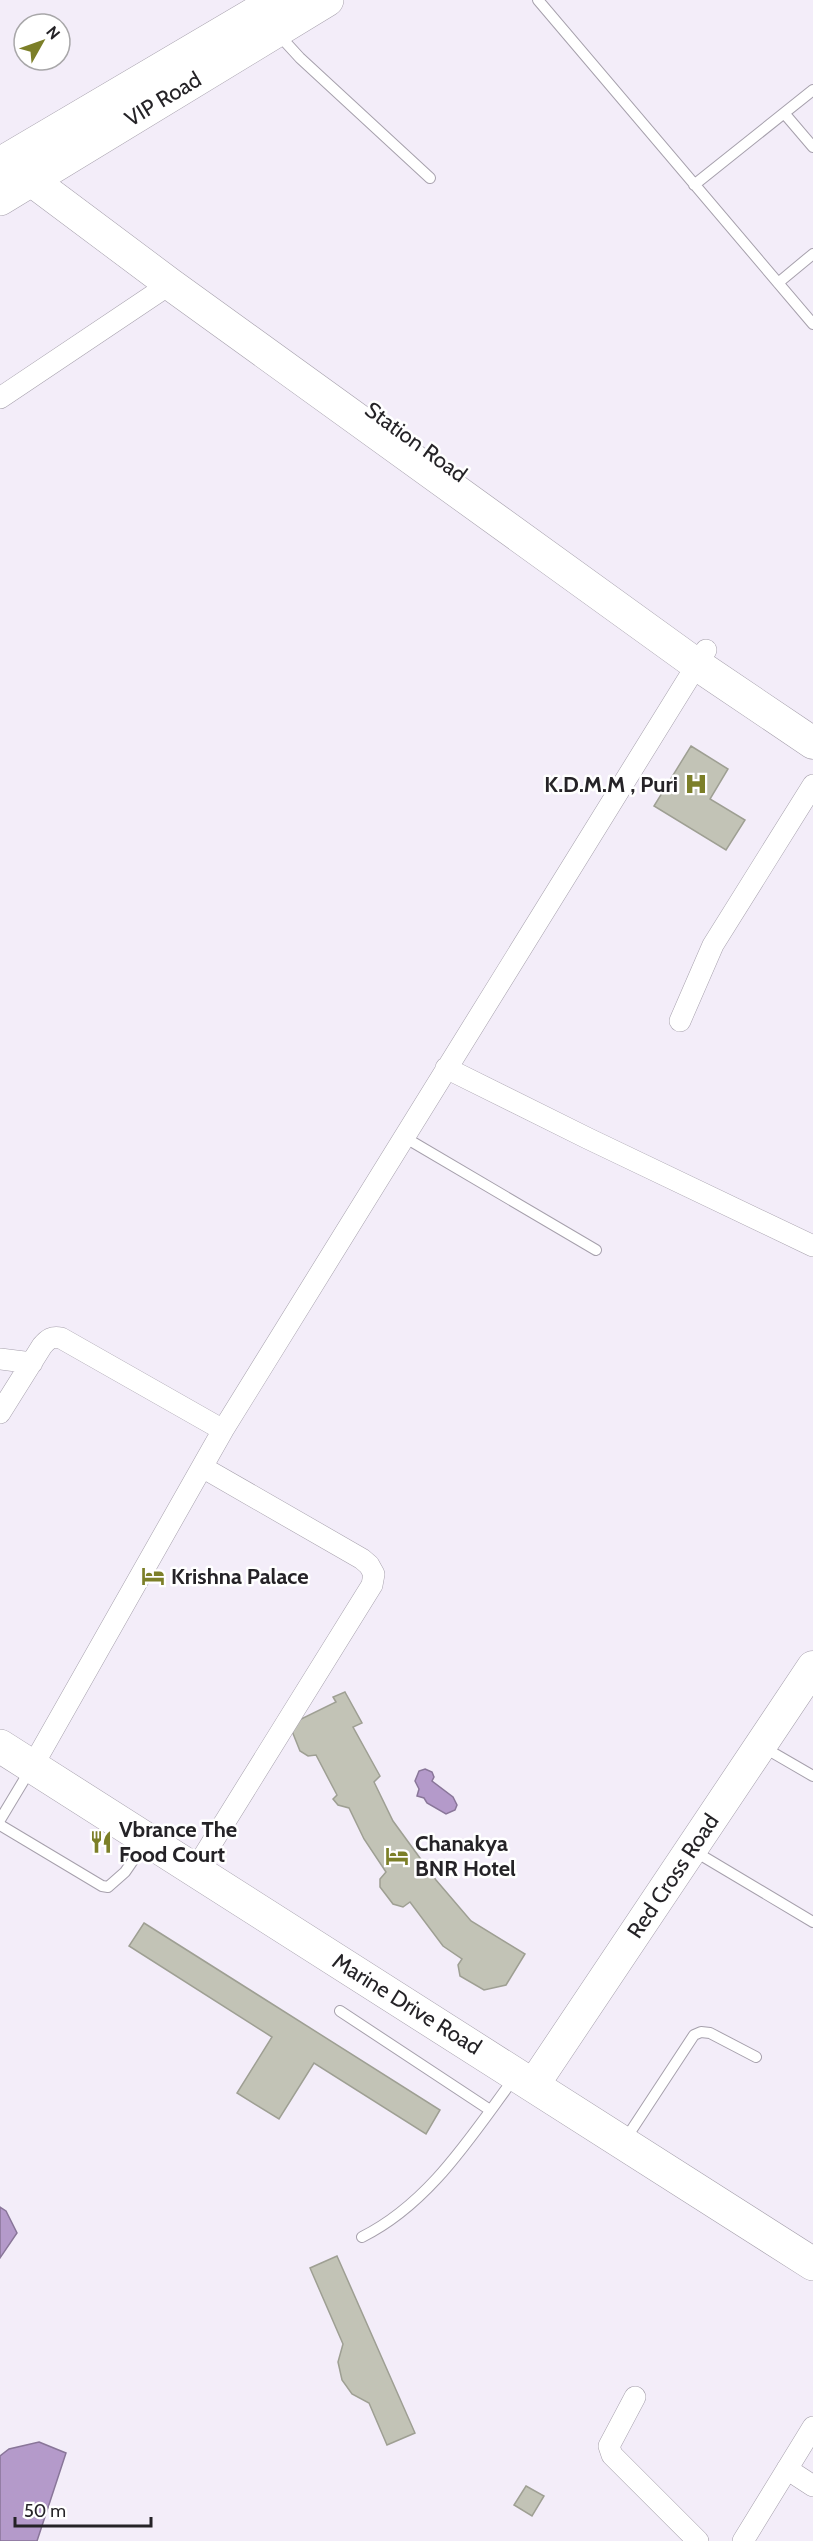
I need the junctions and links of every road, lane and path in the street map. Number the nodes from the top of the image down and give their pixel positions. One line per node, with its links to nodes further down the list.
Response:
1 (327, 0): 3 (main road, VIP Road)
2 (538, 0): 9 (lane)
3 (277, 16): 7 (main road, VIP Road); 8 (lane)
4 (813, 90): 5 (lane)
5 (784, 113): 6 (lane); 9 (lane)
6 (813, 147)
7 (22, 164): 10 (main road, VIP Road); 13 (main road); 16 (main road, Station Road)
8 (430, 178)
9 (694, 185): 12 (lane)
10 (0, 199)
11 (813, 254): 12 (lane)
12 (778, 283): 14 (lane)
13 (170, 284): 15 (street); 16 (main road)
14 (813, 324)
15 (0, 398)
16 (701, 657): 17 (main road, Station Road); 18 (main road); 21 (street)
17 (813, 727)
18 (813, 743)
19 (813, 785): 20 (street)
20 (680, 1021)
21 (446, 1068): 22 (street); 23 (street)
22 (404, 1137): 24 (lane); 28 (street)
23 (813, 1246)
24 (596, 1250)
25 (0, 1359): 26 (street)
26 (32, 1363): 27 (street); 28 (street)
27 (0, 1413)
28 (223, 1430): 29 (street)
29 (202, 1467): 33 (street); 39 (street)
30 (813, 1667): 32 (main road, Red Cross Road)
31 (0, 1746): 33 (main road, Marine Drive Road)
32 (760, 1746): 34 (lane); 38 (main road, Red Cross Road)
33 (32, 1767): 35 (lane); 37 (main road, Marine Drive Road)
34 (813, 1776)
35 (0, 1820)
36 (0, 1825): 37 (lane)
37 (147, 1840): 39 (main road, Marine Drive Road)
38 (691, 1849): 40 (lane); 43 (main road, Red Cross Road)
39 (195, 1870): 43 (main road, Marine Drive Road)
40 (813, 1922)
41 (340, 2011): 44 (lane)
42 (756, 2057): 45 (lane)
43 (525, 2079): 44 (lane); 45 (main road, Marine Drive Road)
44 (490, 2110): 46 (lane)
45 (624, 2143): 47 (main road, Marine Drive Road)
46 (362, 2237)
47 (813, 2264)
48 (635, 2397): 52 (street)
49 (813, 2427): 50 (street)
50 (787, 2469): 51 (street); 53 (street)
51 (813, 2486)
52 (698, 2541)
53 (743, 2541)

